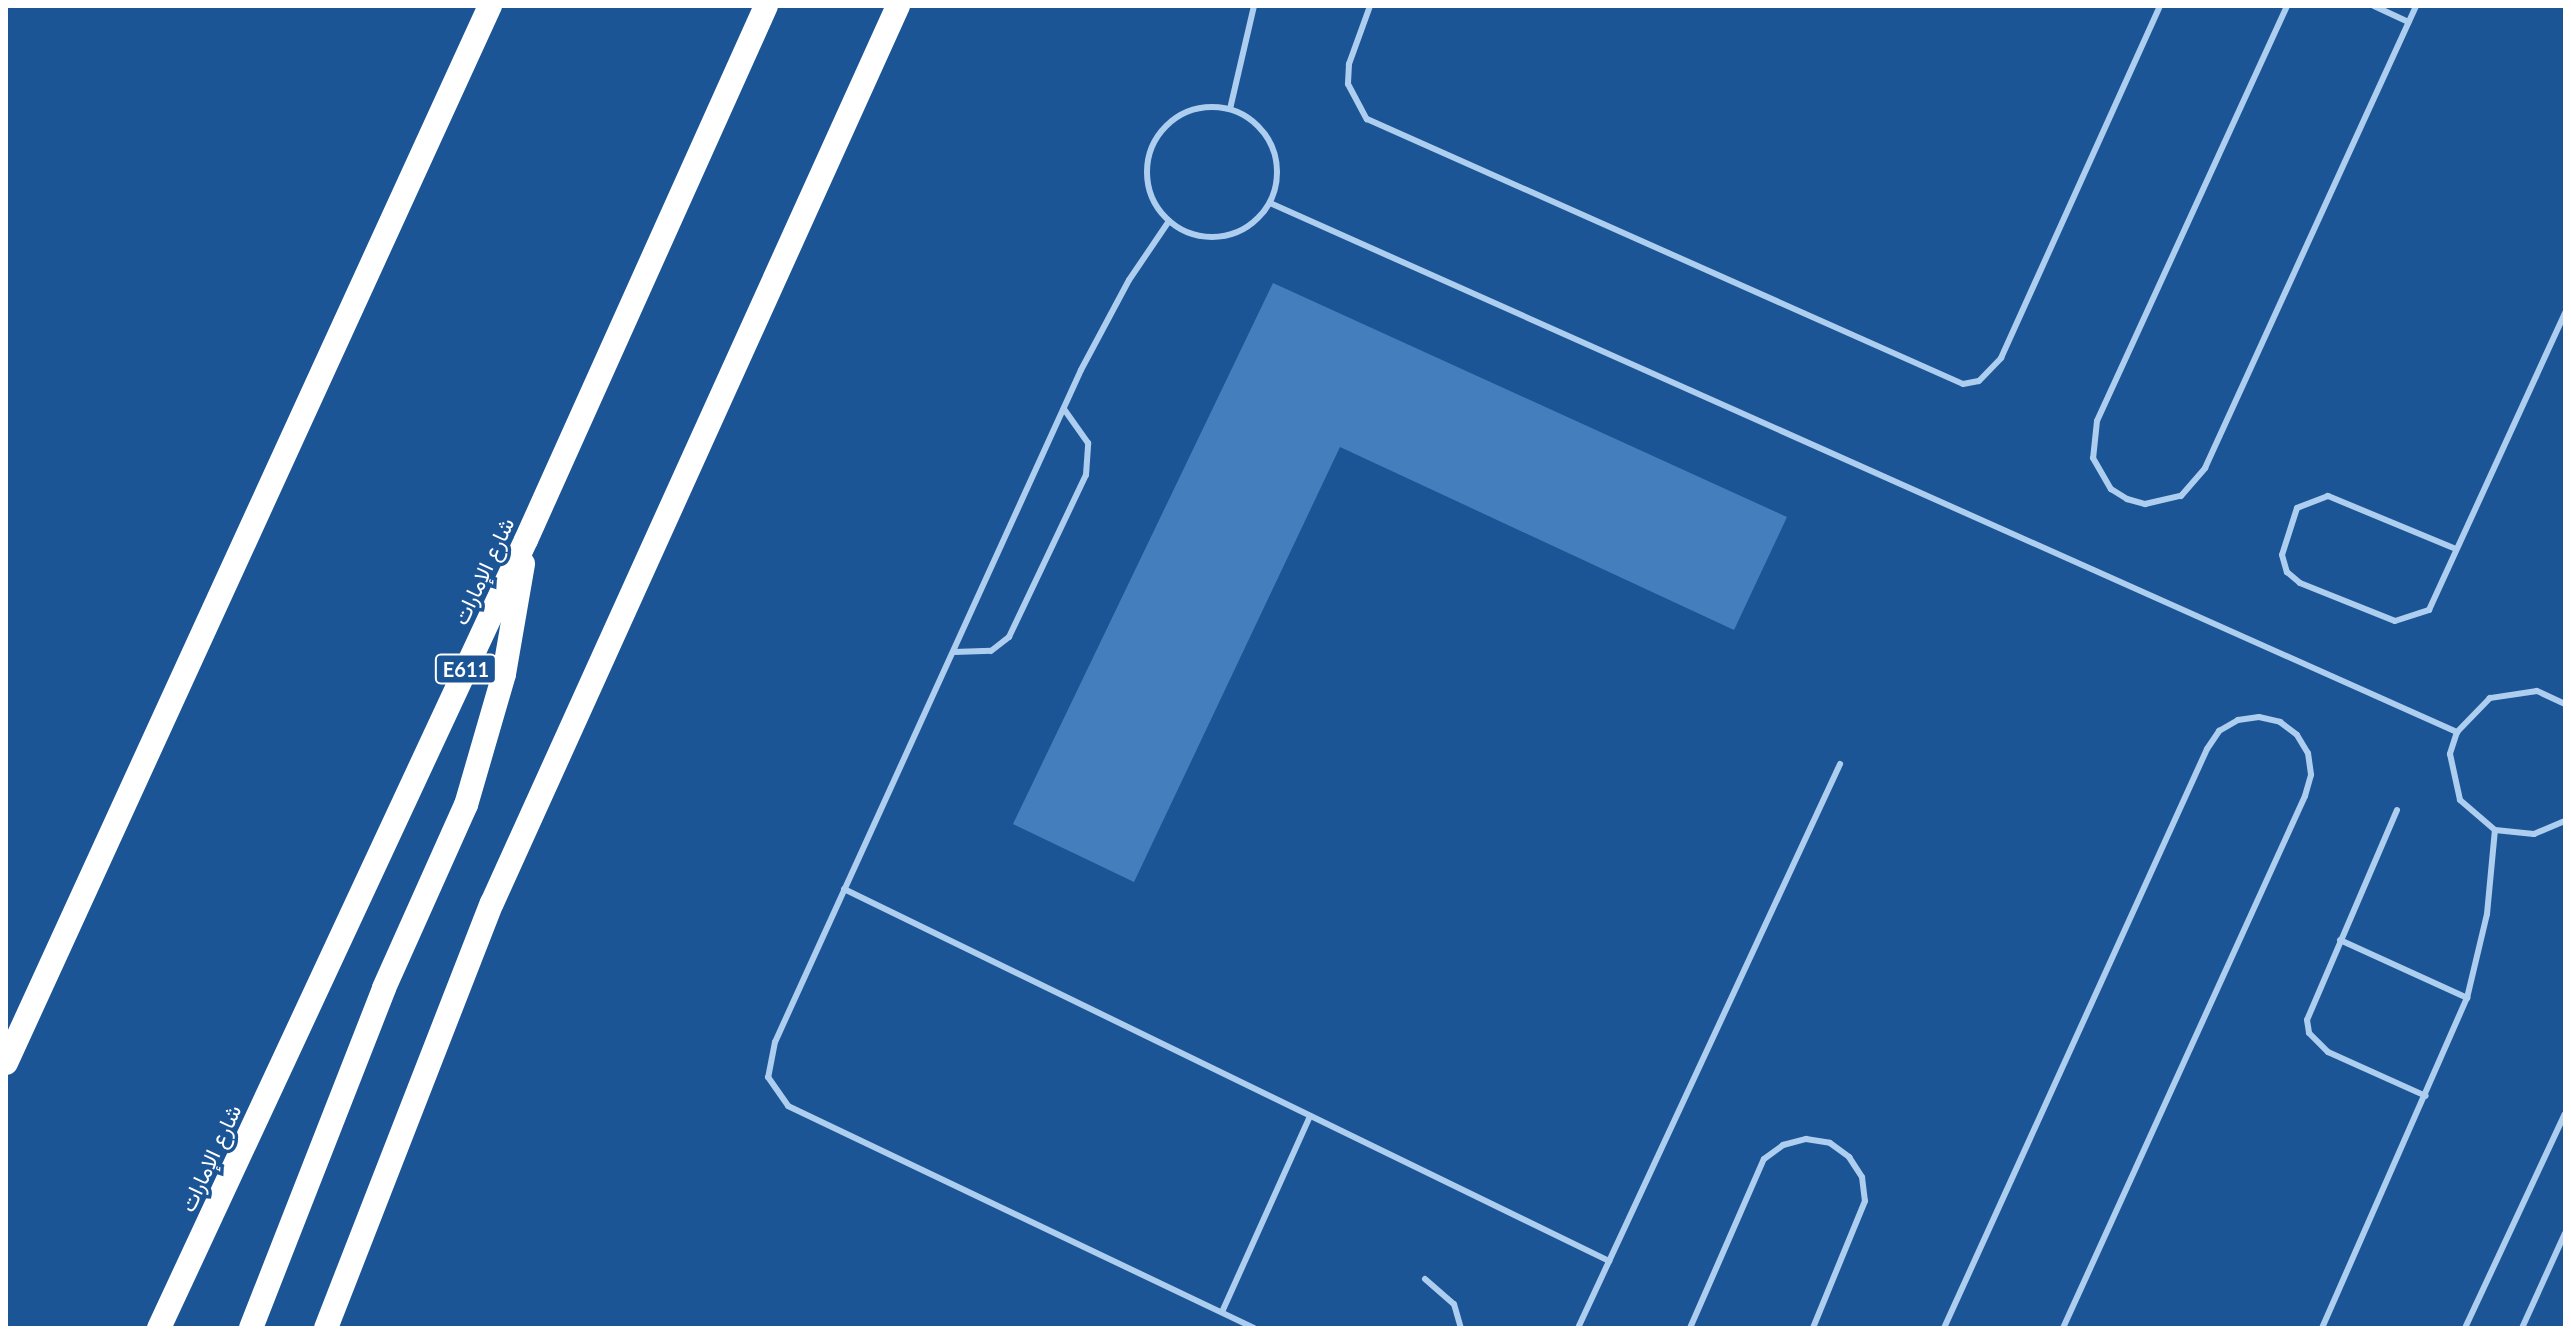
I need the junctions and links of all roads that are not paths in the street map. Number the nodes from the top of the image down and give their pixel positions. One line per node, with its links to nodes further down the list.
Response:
1 (490, 6): 31 (highway)
2 (766, 6): 16 (highway, شارع الإمارات / E611)
3 (898, 6): 41 (highway)
4 (1254, 6): 11 (lane)
5 (1370, 6): 6 (lane)
6 (2160, 6)
7 (2287, 6): 10 (lane)
8 (2374, 6): 10 (lane)
9 (2416, 6): 10 (lane)
10 (2408, 22)
11 (1230, 109): 12 (lane); 13 (lane)
12 (1270, 203): 13 (lane); 21 (lane)
13 (1169, 221): 15 (lane)
14 (2565, 313): 17 (lane)
15 (1064, 409): 18 (lane); 18 (lane)
16 (526, 540): 39 (highway, شارع الإمارات / E611); 40 (highway)
17 (2456, 549): 17 (lane)
18 (954, 652): 28 (lane)
19 (2565, 693): 20 (lane)
20 (2562, 702): 21 (lane)
21 (2457, 732): 27 (lane)
22 (1840, 764): 36 (lane)
23 (2397, 810): 29 (lane)
24 (2565, 821): 25 (lane)
25 (2553, 828): 26 (lane); 27 (lane)
26 (2565, 829)
27 (2495, 830): 30 (lane)
28 (844, 889): 34 (lane); 38 (lane)
29 (2340, 940): 30 (lane); 32 (lane)
30 (2467, 998): 32 (lane)
31 (6, 1063)
32 (2426, 1096): 49 (lane)
33 (2565, 1114): 50 (lane)
34 (1310, 1116): 36 (lane); 38 (lane)
35 (2565, 1233): 51 (lane)
36 (1609, 1261): 44 (lane)
37 (1425, 1279): 43 (lane)
38 (1222, 1312): 42 (lane)
39 (159, 1328)
40 (251, 1328)
41 (326, 1328)
42 (1254, 1328)
43 (1461, 1328)
44 (1578, 1328)
45 (1690, 1328): 46 (lane)
46 (1813, 1328)
47 (1944, 1328): 48 (lane)
48 (2063, 1328)
49 (2322, 1328)
50 (2465, 1328)
51 (2522, 1328)

